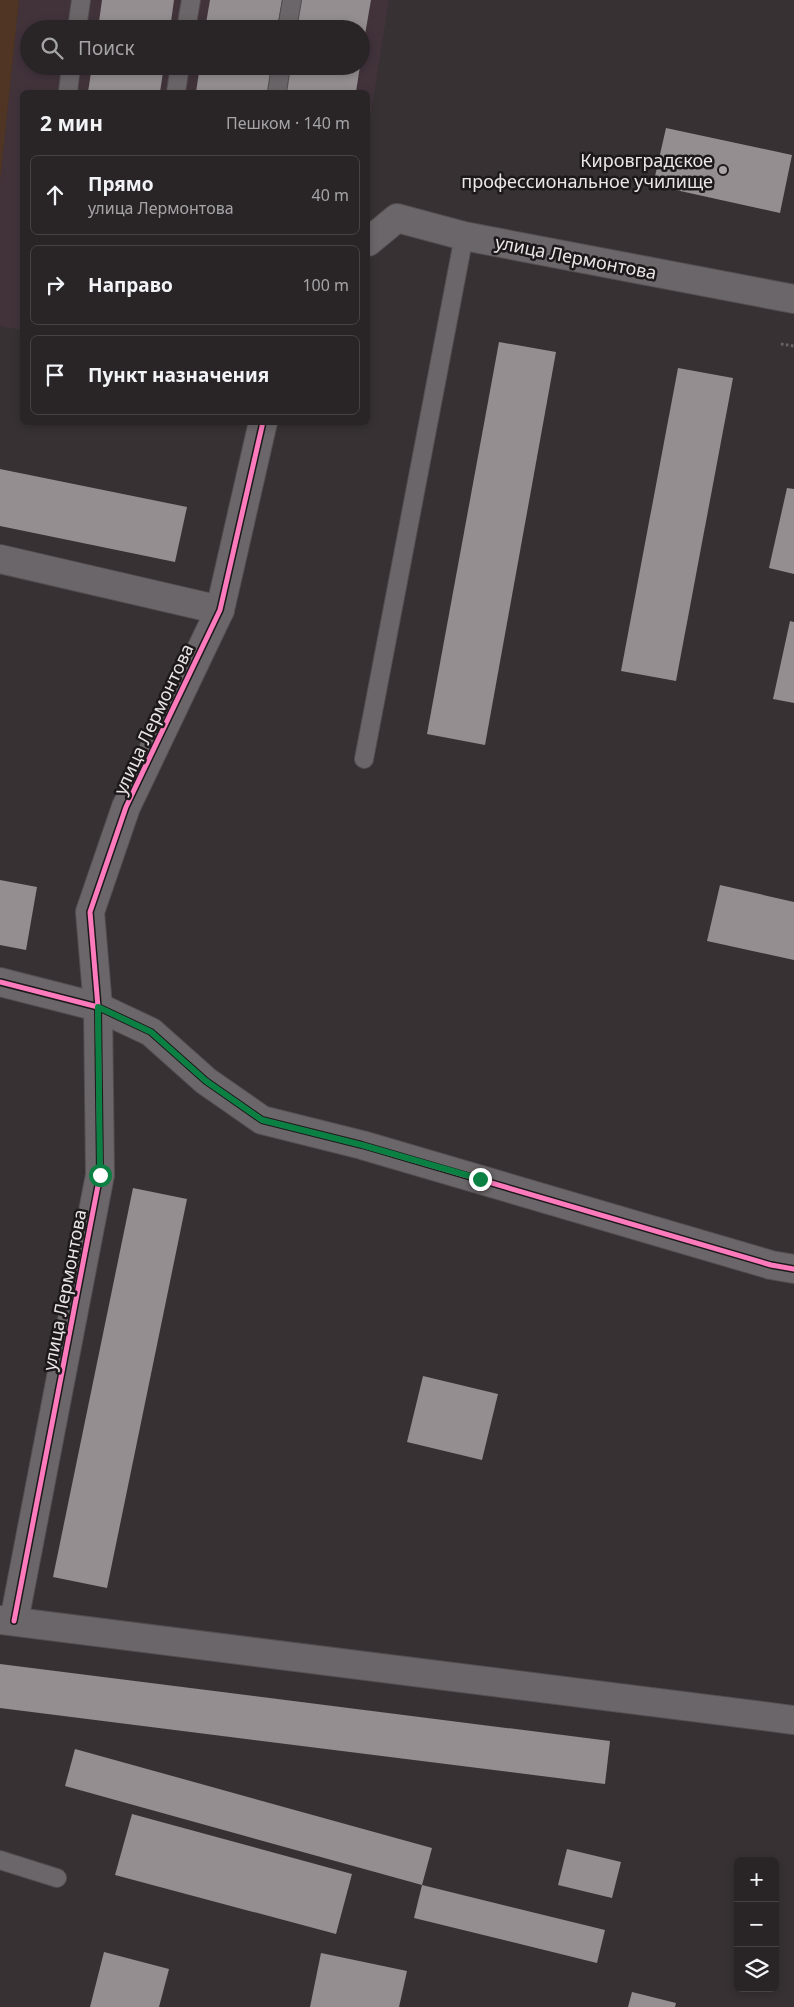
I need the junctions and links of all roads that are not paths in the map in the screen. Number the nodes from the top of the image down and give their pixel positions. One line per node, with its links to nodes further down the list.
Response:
1 (81, 0): 4 (lane)
2 (191, 0): 5 (lane)
3 (292, 0): 6 (lane)
4 (78, 20)
5 (188, 20)
6 (289, 20)
7 (70, 75): 10 (lane)
8 (179, 75): 11 (lane)
9 (280, 75): 12 (lane)
10 (68, 90)
11 (176, 90)
12 (277, 90)
13 (464, 236): 14 (street, улица Лермонтова); 15 (street, улица Лермонтова); 19 (lane)
14 (370, 240)
15 (794, 298)
16 (262, 425): 18 (street, улица Лермонтова)
17 (0, 559): 18 (street)
18 (220, 610): 21 (street, улица Лермонтова)
19 (364, 759)
20 (0, 982): 21 (street)
21 (98, 1007): 22 (street); 23 (street, улица Лермонтова)
22 (794, 1269)
23 (7, 1620): 24 (street)
24 (794, 1720)
25 (0, 1860): 26 (lane)
26 (57, 1878)

